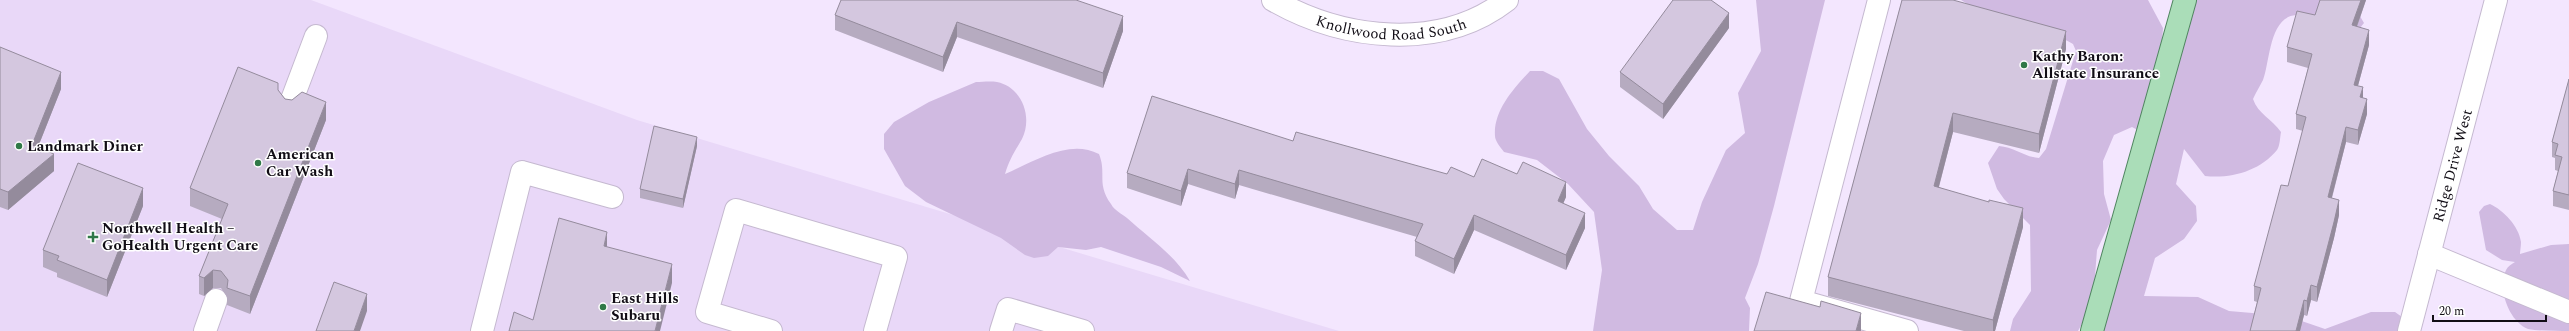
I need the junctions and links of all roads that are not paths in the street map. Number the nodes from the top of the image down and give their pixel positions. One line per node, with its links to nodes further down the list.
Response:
1 (1273, 0): 2 (street, Knollwood Road South)
2 (1507, 0)
3 (1879, 0): 18 (street)
4 (2185, 0): 19 (main road)
5 (2496, 0): 9 (street, Ridge Drive West)
6 (316, 36): 7 (street)
7 (290, 105)
8 (612, 197): 13 (street)
9 (2429, 254): 11 (street); 20 (street, Ridge Drive West)
10 (216, 300): 12 (street)
11 (2569, 312)
12 (205, 331)
13 (482, 331)
14 (772, 331): 15 (street)
15 (875, 331)
16 (1002, 331): 17 (street)
17 (1083, 331)
18 (1908, 331)
19 (2092, 331)
20 (2409, 331)

